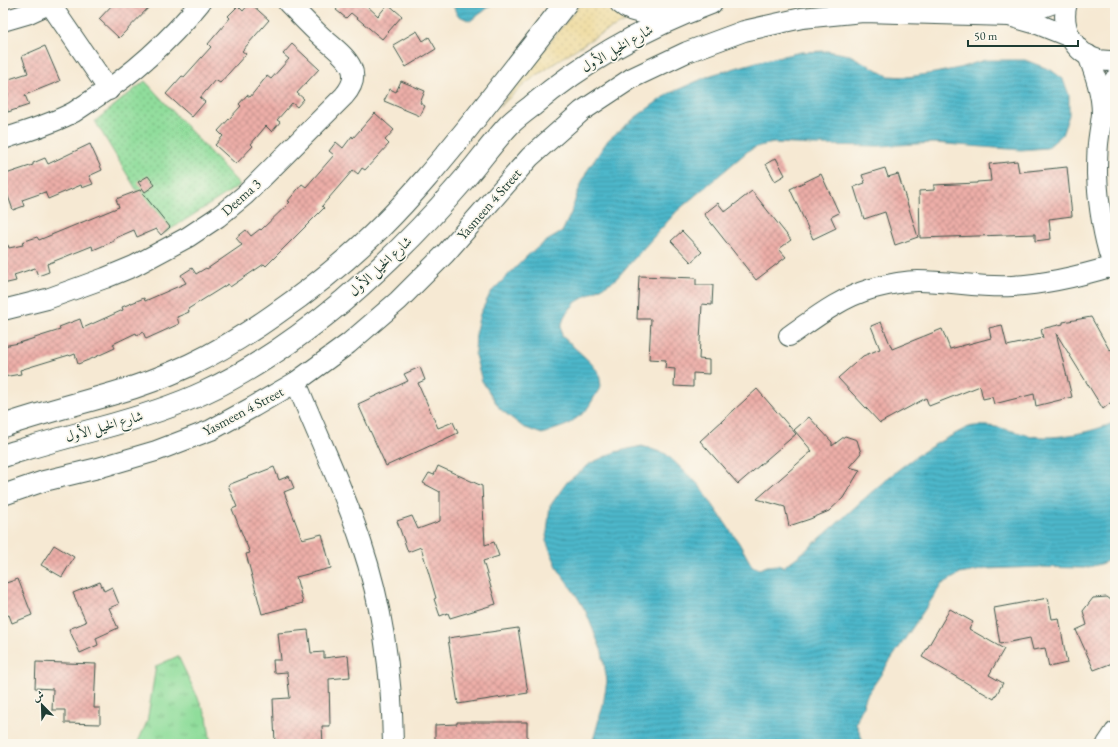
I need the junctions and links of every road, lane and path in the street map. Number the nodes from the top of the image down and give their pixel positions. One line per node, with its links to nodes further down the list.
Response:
1 (200, 3): 15 (street)
2 (288, 3): 19 (street, Deema 3)
3 (566, 3): 22 (main road, شارع الخيل الأول)
4 (621, 3): 5 (main road)
5 (710, 3): 23 (main road, شارع الخيل الأول)
6 (1054, 3): 9 (street)
7 (1067, 3): 11 (street)
8 (50, 4): 10 (street); 15 (street)
9 (1009, 16): 11 (street); 21 (street, Yasmeen 4 Street)
10 (3, 21)
11 (1070, 37): 12 (street)
12 (1088, 55): 13 (street); 16 (street)
13 (1115, 61)
14 (1115, 80): 16 (street)
15 (109, 90): 17 (street)
16 (1102, 114): 18 (street)
17 (3, 138)
18 (1114, 268): 20 (street)
19 (3, 310)
20 (789, 336)
21 (296, 382): 24 (street, Yasmeen 4 Street); 26 (street)
22 (3, 426)
23 (3, 456)
24 (3, 495)
25 (1115, 732): 27 (street)
26 (393, 744)
27 (1107, 744)

